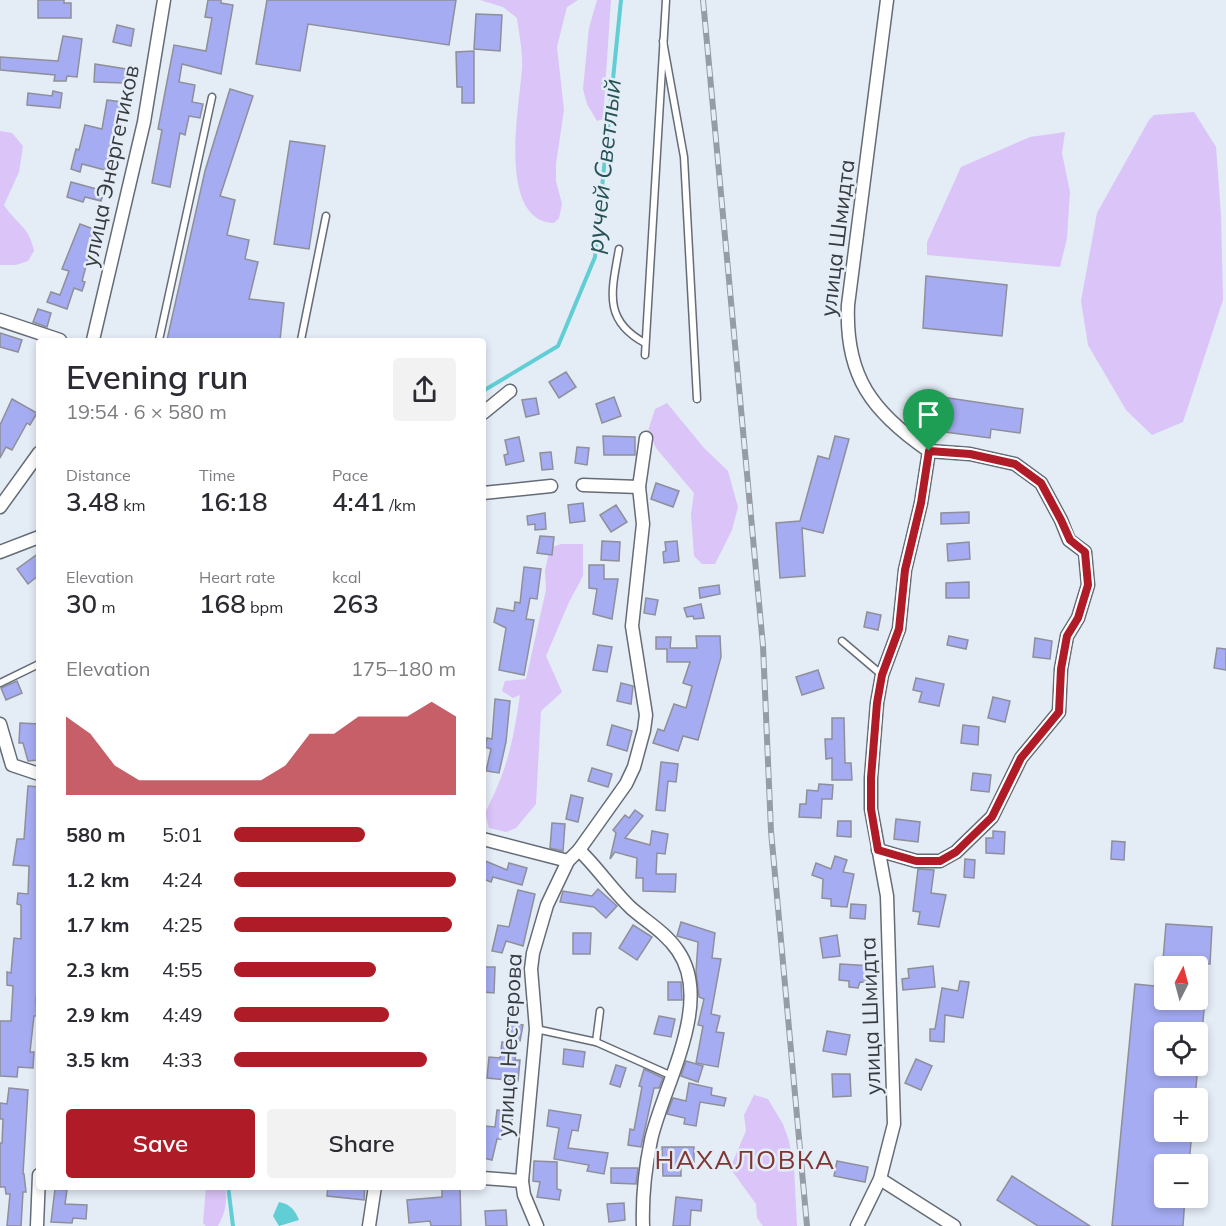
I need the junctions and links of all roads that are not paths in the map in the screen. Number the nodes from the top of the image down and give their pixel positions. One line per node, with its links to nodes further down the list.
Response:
1 (666, 0): 4 (lane)
2 (887, 0): 19 (street, улица Шмидта)
3 (161, 1): 10 (street, улица Энергетиков)
4 (663, 41): 13 (lane); 16 (lane)
5 (212, 97): 11 (lane)
6 (326, 216): 12 (lane)
7 (619, 249): 13 (lane)
8 (0, 320): 9 (street)
9 (54, 338)
10 (93, 338)
11 (159, 338)
12 (301, 338)
13 (645, 343): 14 (lane)
14 (645, 355)
15 (510, 391): 17 (street)
16 (697, 399)
17 (486, 411)
18 (646, 438): 24 (street, улица Нестерова)
19 (929, 451): 30 (street, улица Шмидта); 36 (street)
20 (36, 460): 25 (street)
21 (584, 485): 24 (street)
22 (550, 486): 23 (street)
23 (486, 493)
24 (640, 493): 35 (street, улица Нестерова)
25 (0, 507)
26 (36, 538): 27 (street)
27 (0, 552)
28 (842, 641): 30 (lane)
29 (36, 665): 31 (lane)
30 (882, 675): 36 (street, улица Шмидта)
31 (0, 683)
32 (0, 724): 33 (street)
33 (36, 773)
34 (486, 840): 37 (street)
35 (579, 850): 37 (street, улица Нестерова); 41 (street)
36 (878, 850): 43 (street, улица Шмидта)
37 (568, 861): 39 (street, улица Нестерова)
38 (600, 1011): 40 (lane)
39 (536, 1029): 40 (lane); 44 (street, улица Нестерова)
40 (596, 1042): 41 (lane)
41 (672, 1076): 50 (street)
42 (486, 1178): 44 (street)
43 (880, 1179): 51 (street, улица Шмидта); 52 (street)
44 (522, 1181): 49 (street, улица Нестерова)
45 (38, 1190): 47 (street)
46 (374, 1190): 48 (street)
47 (37, 1226)
48 (369, 1226)
49 (537, 1226)
50 (643, 1226)
51 (857, 1226)
52 (954, 1226)

